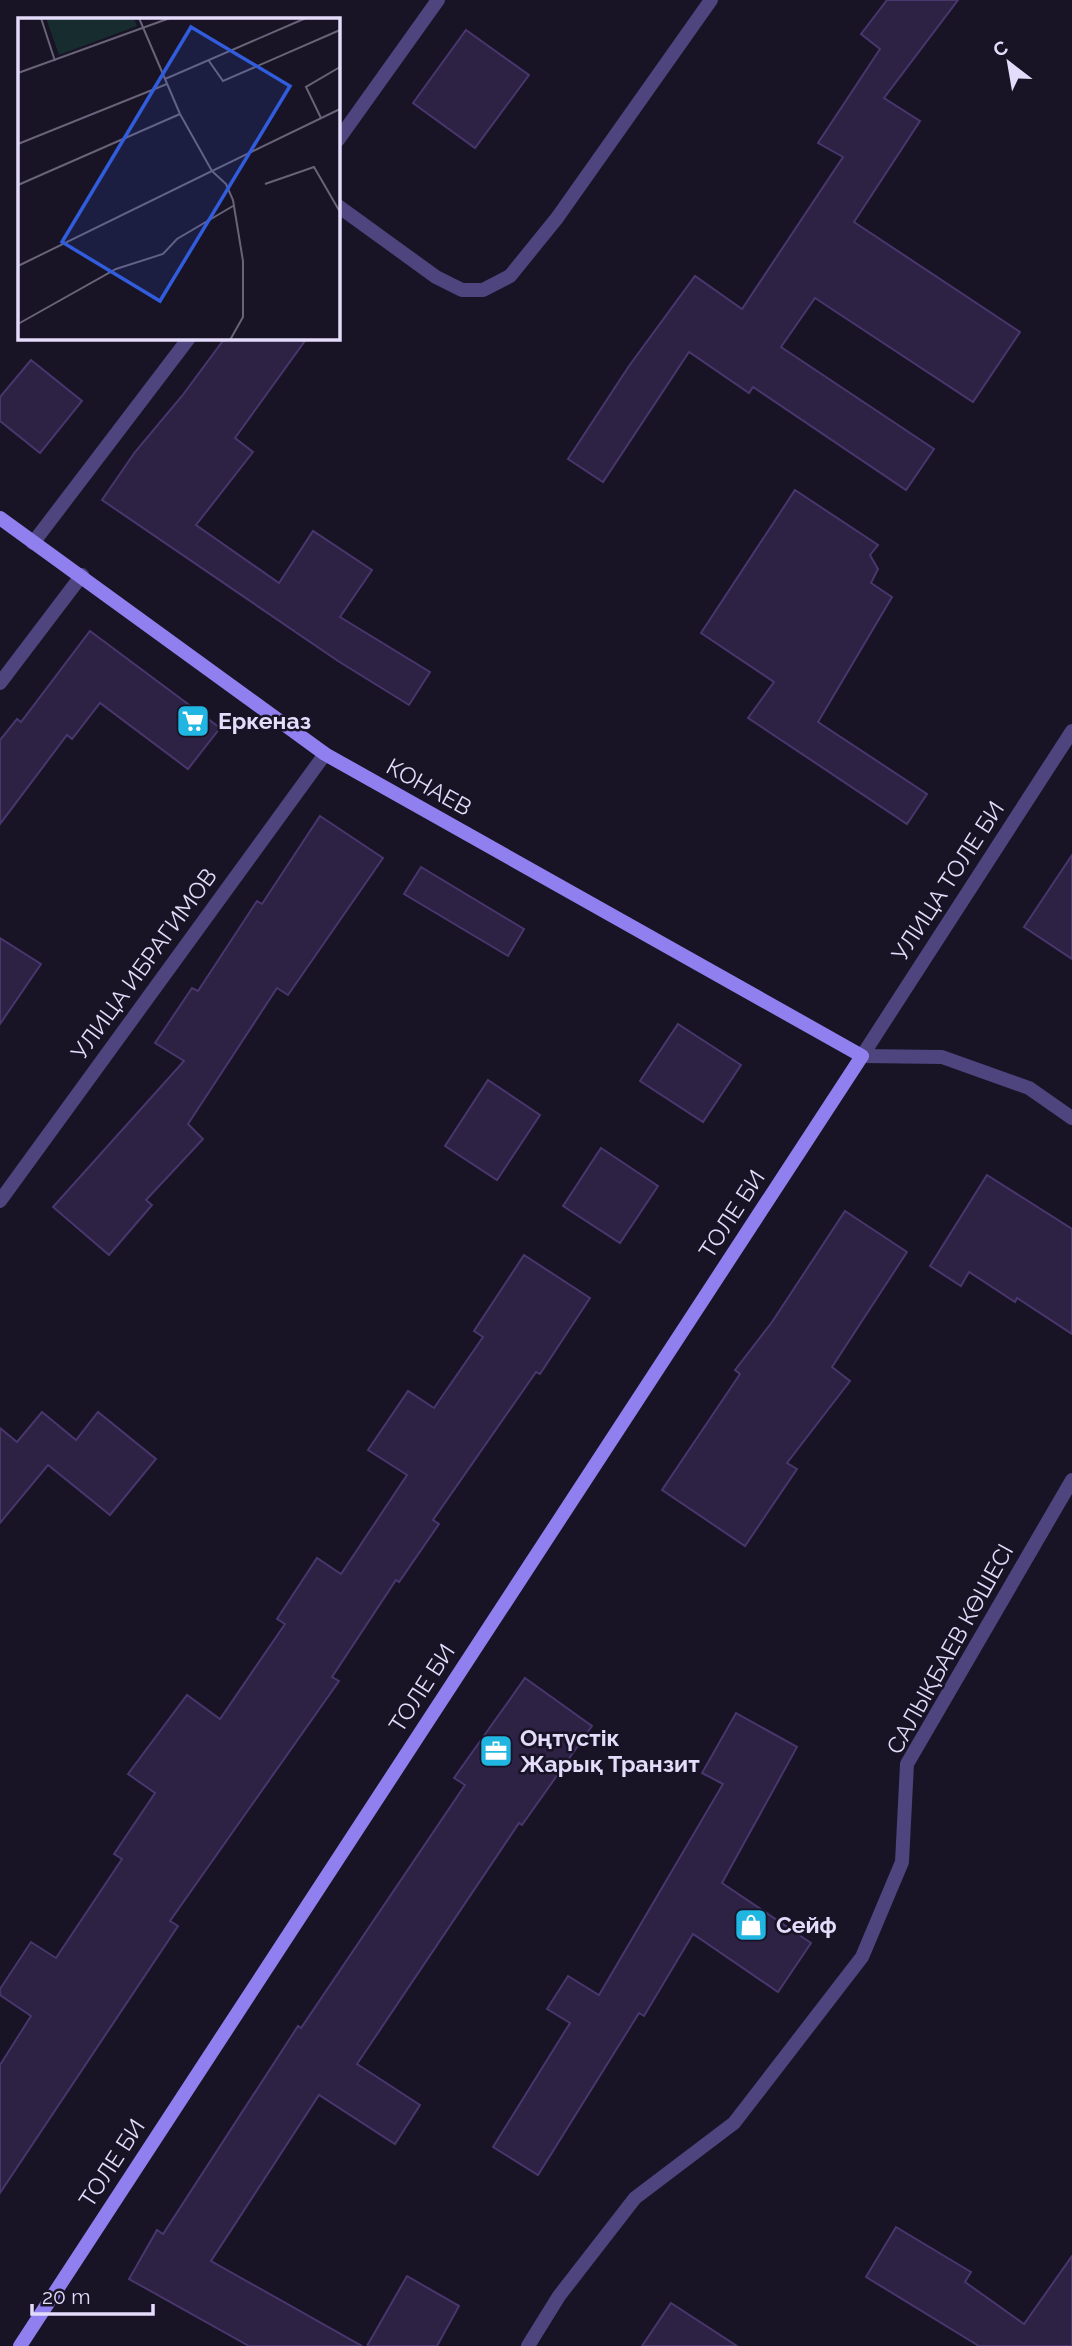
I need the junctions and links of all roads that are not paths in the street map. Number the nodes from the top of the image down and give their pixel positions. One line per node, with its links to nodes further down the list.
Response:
1 (438, 0): 3 (street)
2 (710, 0): 4 (street)
3 (340, 137)
4 (340, 207)
5 (187, 340): 7 (street)
6 (0, 518): 7 (main road, КОНАЕВ)
7 (33, 542): 8 (main road, КОНАЕВ)
8 (82, 575): 9 (street); 11 (main road, КОНАЕВ)
9 (0, 683)
10 (1072, 731): 12 (street, УЛИЦА ТОЛЕ БИ)
11 (325, 754): 12 (main road, КОНАЕВ); 14 (street, УЛИЦА ИБРАГИМОВ)
12 (862, 1056): 13 (street); 16 (main road, ТОЛЕ БИ)
13 (1072, 1118)
14 (0, 1201)
15 (1072, 1480): 17 (street, САЛЫҚБАЕВ КӨШЕСІ)
16 (20, 2346)
17 (528, 2346)

